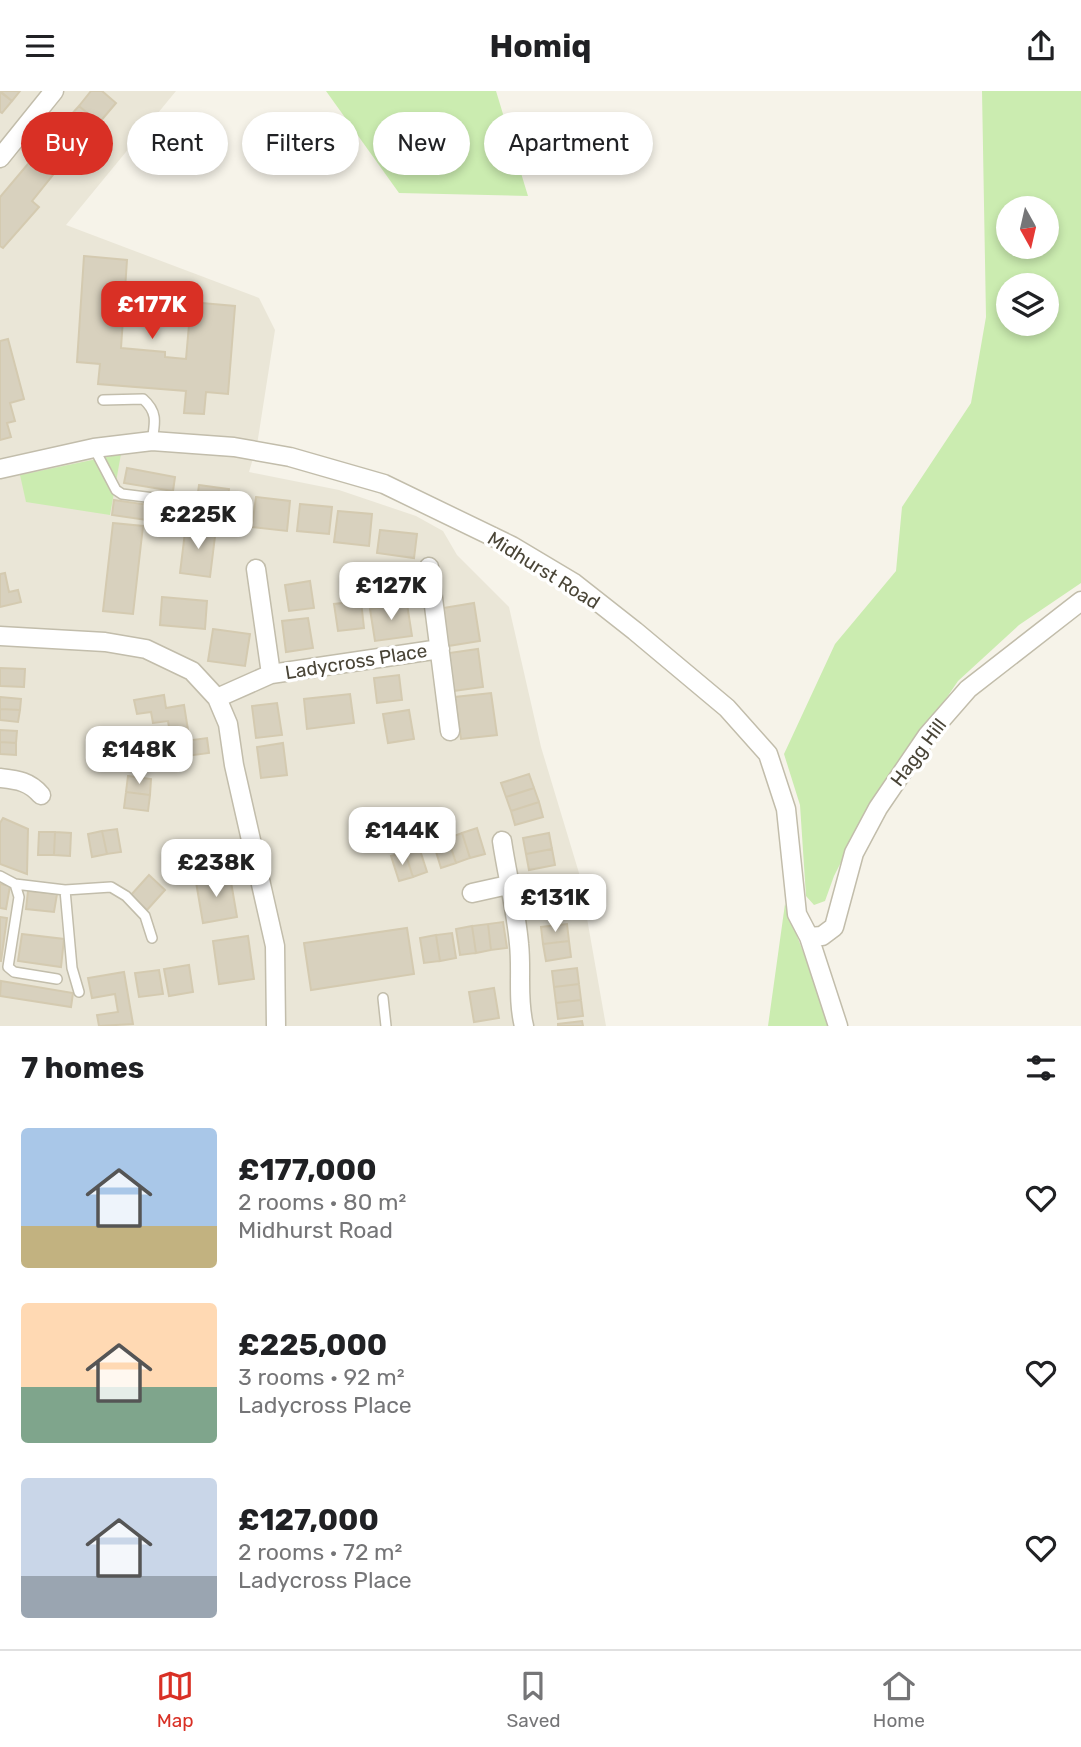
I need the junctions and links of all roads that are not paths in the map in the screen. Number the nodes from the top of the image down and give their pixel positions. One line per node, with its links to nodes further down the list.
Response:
1 (54, 91): 2 (street)
2 (0, 158)
3 (103, 400): 4 (lane)
4 (152, 441): 5 (street, Midhurst Road); 24 (street, Midhurst Road)
5 (94, 447): 6 (street, Midhurst Road); 7 (lane)
6 (0, 469)
7 (170, 500)
8 (429, 567): 12 (street, Ladycross Place)
9 (256, 569): 13 (street, Ladycross Place)
10 (1081, 601): 24 (street, Hagg Hill)
11 (0, 636): 14 (street)
12 (440, 649): 13 (street, Ladycross Place); 15 (street, Ladycross Place)
13 (271, 674): 14 (street, Ladycross Place)
14 (217, 698): 29 (street)
15 (450, 731)
16 (0, 778): 17 (street)
17 (41, 795)
18 (502, 841): 21 (street)
19 (0, 876): 20 (lane)
20 (15, 884): 22 (lane); 26 (lane)
21 (508, 885): 23 (street); 31 (street)
22 (65, 890): 25 (lane); 27 (lane)
23 (472, 893)
24 (809, 937): 32 (street, Midhurst Road)
25 (152, 938)
26 (57, 979)
27 (79, 992)
28 (383, 998): 30 (lane)
29 (276, 1026)
30 (386, 1026)
31 (524, 1026)
32 (838, 1026)

